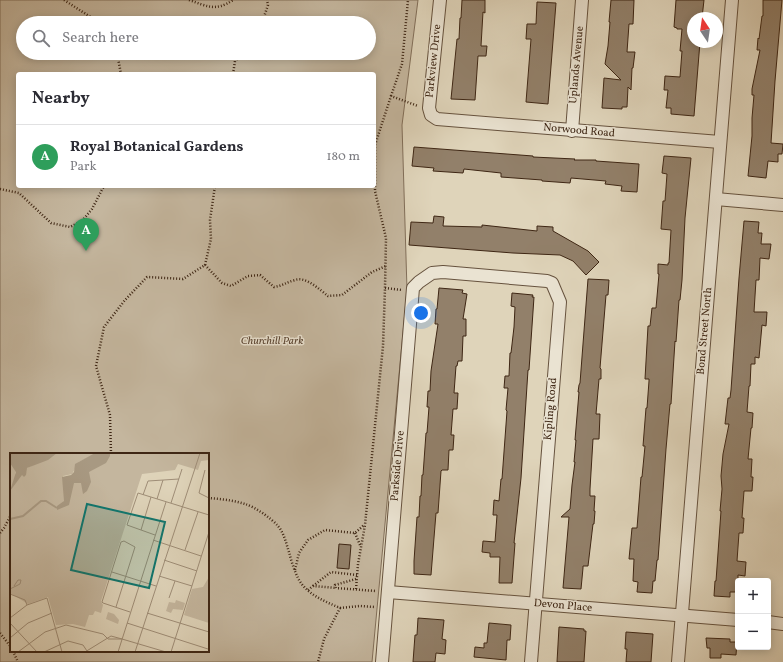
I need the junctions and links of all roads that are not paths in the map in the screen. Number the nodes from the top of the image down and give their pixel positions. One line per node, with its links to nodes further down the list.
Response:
1 (440, 0): 4 (street, Parkview Drive)
2 (582, 0): 5 (street, Uplands Avenue)
3 (732, 0): 6 (street, Bond Street North)
4 (434, 114): 5 (street, Norwood Road)
5 (572, 131): 6 (street, Norwood Road)
6 (720, 142): 7 (street, Bond Street North)
7 (716, 200): 8 (street); 12 (street, Bond Street North)
8 (783, 205)
9 (413, 291): 10 (street, Parkside Drive); 11 (street, Kipling Road)
10 (388, 592): 11 (street, Devon Place); 16 (street, Parkside Drive)
11 (535, 604): 12 (street, Devon Place); 17 (street, Kipling Road)
12 (681, 615): 13 (street, Devon Place); 18 (street, Bond Street North)
13 (735, 620)
14 (771, 622): 15 (street)
15 (783, 624)
16 (382, 662)
17 (530, 662)
18 (678, 662)

